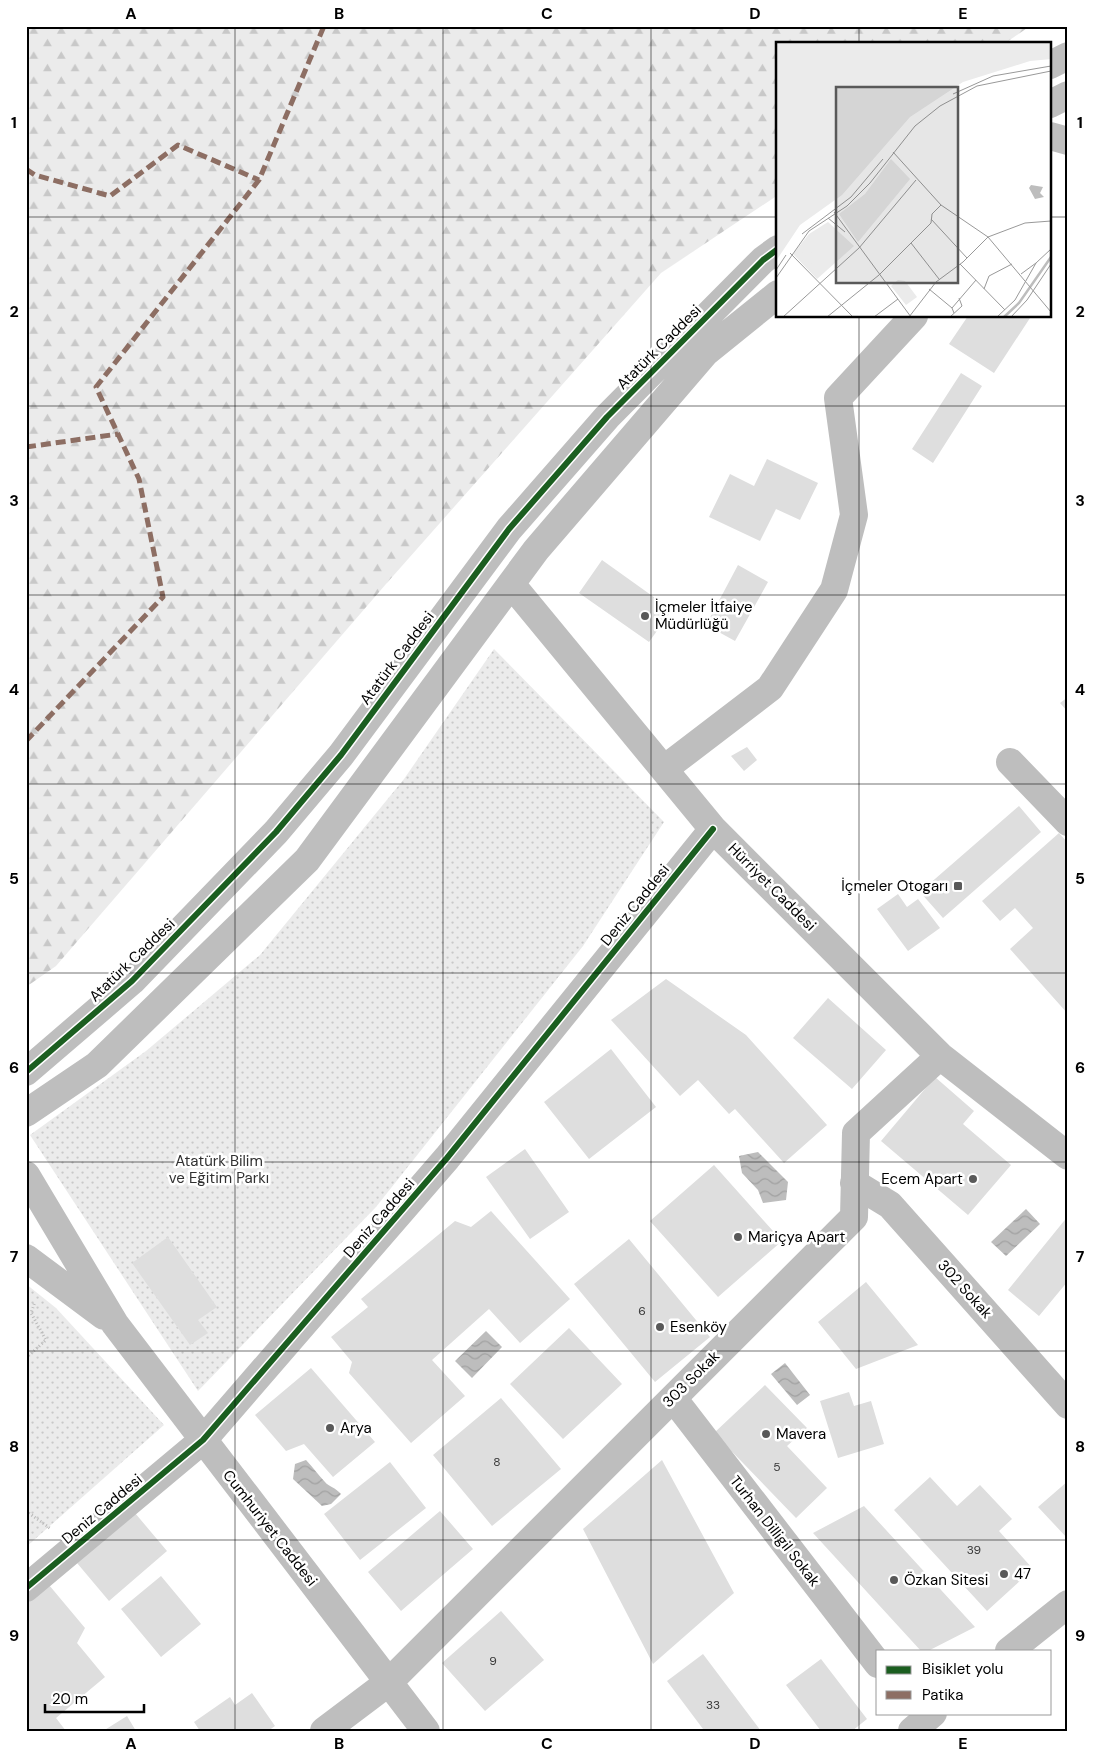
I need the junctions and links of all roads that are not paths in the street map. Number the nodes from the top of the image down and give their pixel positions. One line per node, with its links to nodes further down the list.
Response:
1 (1068, 56): 2 (street)
2 (1052, 64)
3 (1068, 94): 4 (street)
4 (1052, 103)
5 (1052, 136): 6 (street)
6 (1068, 140)
7 (776, 250): 16 (street, Atatürk Caddesi)
8 (776, 296): 10 (street)
9 (912, 318): 12 (street)
10 (511, 584): 12 (street, Hürriyet Caddesi); 17 (street)
11 (1010, 762): 13 (street)
12 (664, 770): 14 (street, Hürriyet Caddesi)
13 (1068, 822)
14 (714, 829): 15 (street, Hürriyet Caddesi); 25 (street, Deniz Caddesi)
15 (940, 1056): 18 (street, Hürriyet Caddesi); 20 (street, 303 Sokak)
16 (26, 1072)
17 (26, 1113)
18 (1068, 1156)
19 (26, 1175): 22 (street, Cumhuriyet Caddesi)
20 (854, 1183): 23 (street, 303 Sokak); 24 (street, 302 Sokak)
21 (36, 1265): 22 (street, Cumhuriyet Caddesi)
22 (115, 1324): 25 (street, Cumhuriyet Caddesi)
23 (673, 1398): 29 (street, Turhan Dilligil Sokak); 30 (street, 303 Sokak)
24 (1068, 1405)
25 (204, 1440): 26 (street, Deniz Caddesi); 30 (street, Cumhuriyet Caddesi)
26 (26, 1588)
27 (1068, 1604): 28 (street)
28 (1010, 1650)
29 (876, 1661)
30 (389, 1682): 31 (street, 303 Sokak); 32 (street, Cumhuriyet Caddesi)
31 (324, 1731)
32 (426, 1731)

